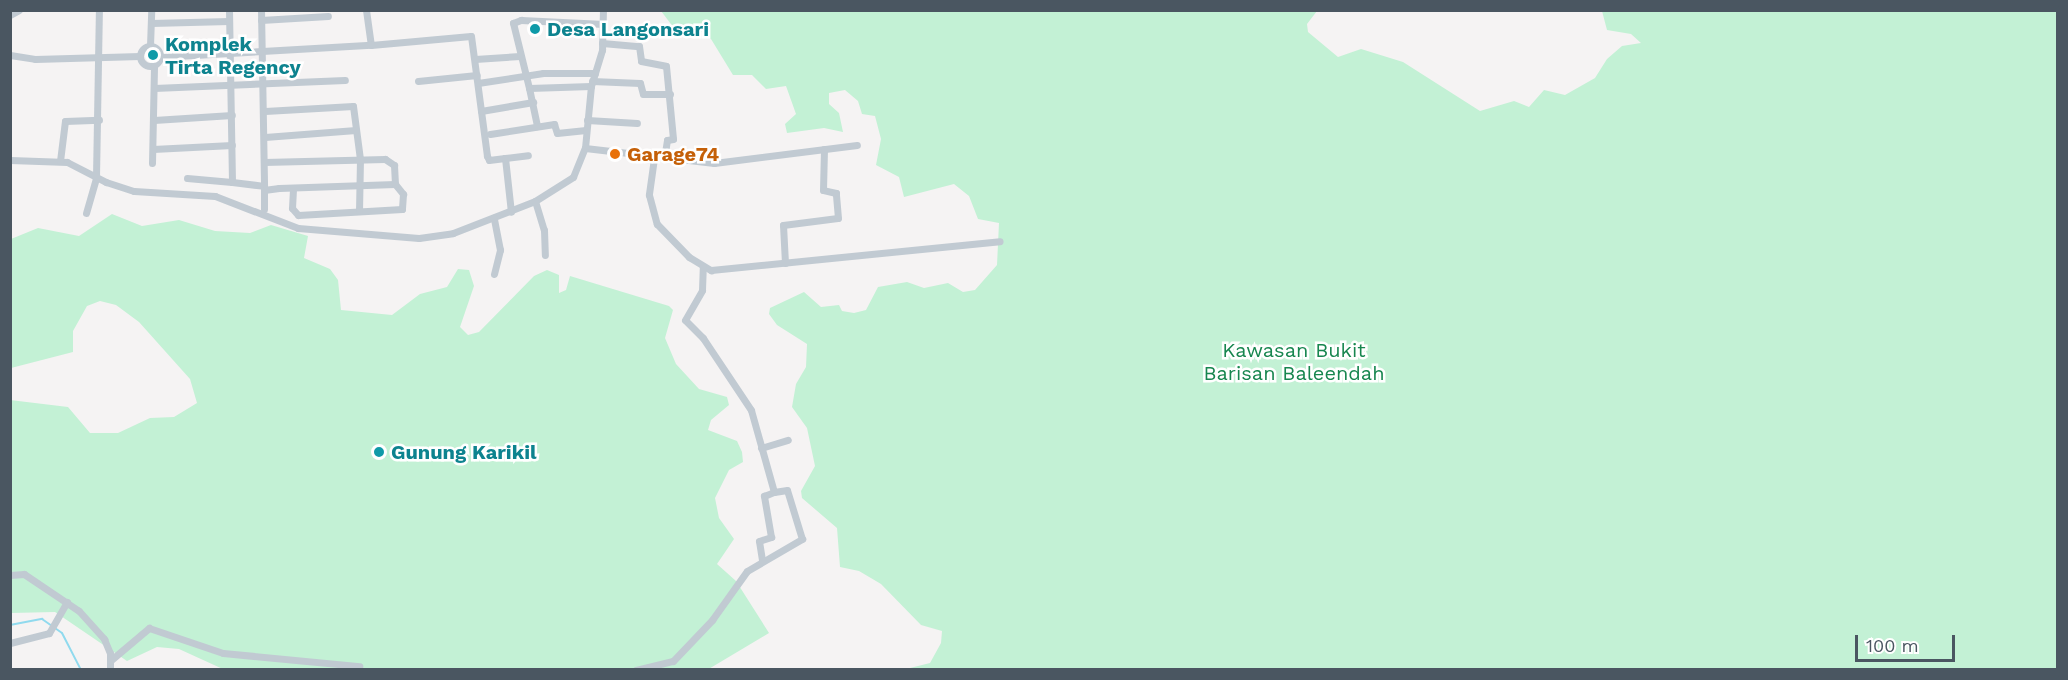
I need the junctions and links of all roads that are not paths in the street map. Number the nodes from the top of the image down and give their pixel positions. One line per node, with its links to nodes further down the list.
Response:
1 (19, 10): 8 (street)
2 (99, 10): 20 (street)
3 (152, 10): 12 (street)
4 (229, 10): 11 (street)
5 (261, 10): 10 (street)
6 (366, 10): 15 (street)
7 (603, 10): 13 (street)
8 (10, 15)
9 (328, 16): 10 (street)
10 (261, 20): 17 (street)
11 (229, 21): 12 (street); 18 (street)
12 (152, 23): 16 (street)
13 (604, 24): 14 (street); 22 (street)
14 (602, 43): 27 (street); 38 (street)
15 (371, 45): 17 (street); 24 (street)
16 (150, 46): 21 (street); 23 (street)
17 (262, 52): 18 (street); 33 (street)
18 (231, 53): 23 (street); 34 (street)
19 (10, 55): 20 (street)
20 (98, 56): 21 (street); 43 (street)
21 (140, 56): 25 (street)
22 (520, 56): 24 (street); 28 (street)
23 (160, 57): 25 (street)
24 (475, 59): 29 (street)
25 (154, 65): 36 (street)
26 (556, 73): 27 (street); 28 (street); 35 (street)
27 (595, 73): 32 (street)
28 (525, 75): 29 (street); 37 (street)
29 (477, 79): 31 (street); 41 (street)
30 (345, 80): 33 (street)
31 (418, 81)
32 (592, 84): 35 (street); 38 (street); 45 (street)
33 (262, 85): 34 (street); 40 (street)
34 (231, 86): 36 (street); 42 (street)
35 (557, 86): 37 (street)
36 (154, 88): 44 (street)
37 (529, 88): 39 (street)
38 (670, 94): 61 (street)
39 (533, 102): 41 (street); 47 (street)
40 (265, 111): 48 (street); 51 (street)
41 (481, 111): 58 (street)
42 (232, 115): 44 (street); 52 (street)
43 (99, 120): 63 (street); 66 (street)
44 (154, 120): 55 (street)
45 (587, 120): 46 (street); 49 (street)
46 (637, 123)
47 (537, 126): 49 (street); 50 (street)
48 (356, 130): 51 (street); 60 (street)
49 (586, 130): 54 (street)
50 (490, 134)
51 (265, 137): 64 (street)
52 (232, 145): 55 (street); 68 (street)
53 (857, 145): 56 (street)
54 (585, 148): 59 (street); 73 (street)
55 (153, 149): 65 (street)
56 (824, 149): 61 (street); 81 (street)
57 (528, 154): 58 (street)
58 (505, 158): 76 (street)
59 (654, 158): 61 (street); 82 (street)
60 (360, 159): 64 (street); 69 (street); 70 (street)
61 (664, 159)
62 (10, 160): 63 (street)
63 (60, 160): 66 (street)
64 (264, 162): 71 (street)
65 (152, 163)
66 (96, 177): 77 (street); 78 (street)
67 (187, 178): 68 (street)
68 (232, 182): 71 (street)
69 (395, 184): 70 (street); 75 (street)
70 (359, 186): 72 (street); 75 (street)
71 (264, 188): 72 (street); 74 (street)
72 (292, 188): 75 (street)
73 (535, 201): 76 (street); 80 (street)
74 (264, 209)
75 (359, 211)
76 (511, 212): 78 (street)
77 (86, 213)
78 (494, 218): 83 (street)
79 (1000, 241): 81 (street)
80 (545, 255)
81 (785, 263): 82 (street)
82 (703, 267): 85 (street)
83 (494, 274)
84 (788, 440): 85 (street)
85 (761, 448): 86 (street)
86 (774, 492): 87 (street); 87 (street)
87 (762, 560): 94 (street)
88 (10, 575): 89 (street)
89 (67, 602): 90 (street); 91 (street)
90 (10, 643)
91 (111, 660): 92 (street); 93 (street)
92 (359, 666)
93 (110, 669)
94 (636, 669)

